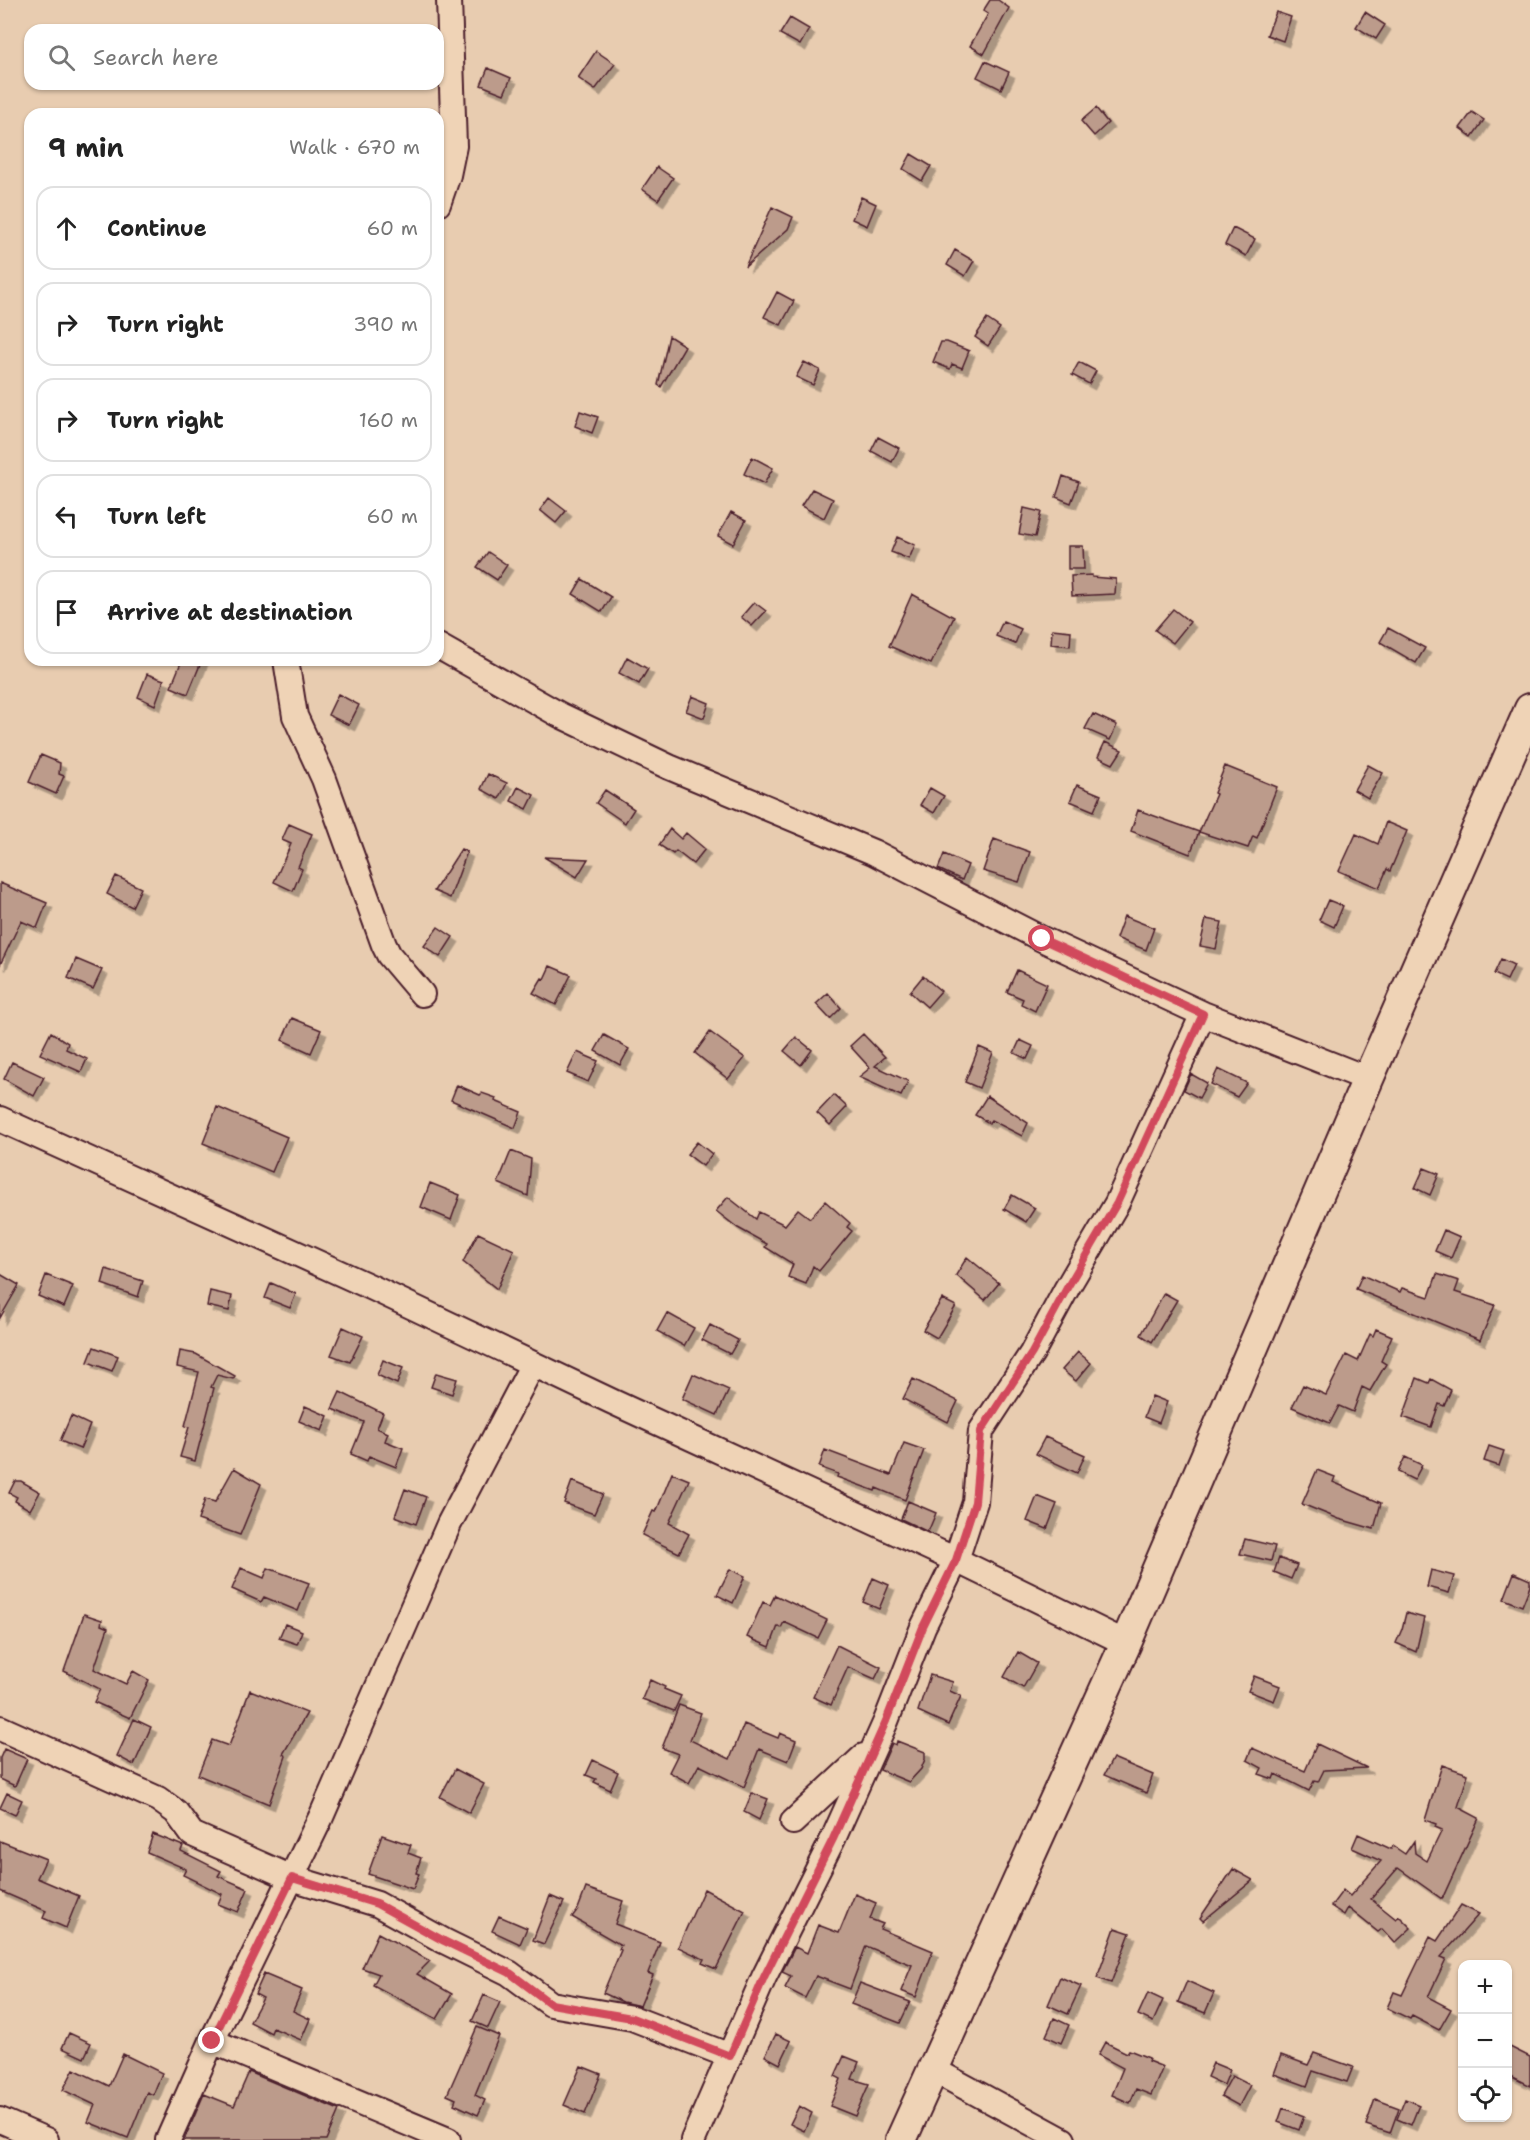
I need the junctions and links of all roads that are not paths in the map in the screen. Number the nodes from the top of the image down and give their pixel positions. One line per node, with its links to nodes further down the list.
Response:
1 (449, 0): 2 (street)
2 (444, 187)
3 (444, 649): 7 (street)
4 (287, 666): 6 (street)
5 (1530, 709): 8 (main road)
6 (422, 994)
7 (1203, 1014): 8 (street); 11 (street)
8 (1368, 1079): 12 (main road)
9 (0, 1119): 10 (street)
10 (533, 1364): 11 (street); 16 (street)
11 (956, 1560): 12 (street); 14 (street)
12 (1126, 1643): 19 (main road)
13 (0, 1728): 16 (street)
14 (872, 1749): 15 (street); 18 (street)
15 (793, 1822)
16 (292, 1878): 17 (street); 18 (street)
17 (212, 2041): 22 (street); 23 (street)
18 (730, 2056): 24 (street)
19 (932, 2070): 25 (main road); 26 (street)
20 (0, 2120): 21 (street)
21 (46, 2140)
22 (168, 2140)
23 (448, 2140)
24 (693, 2140)
25 (900, 2140)
26 (1063, 2140)

